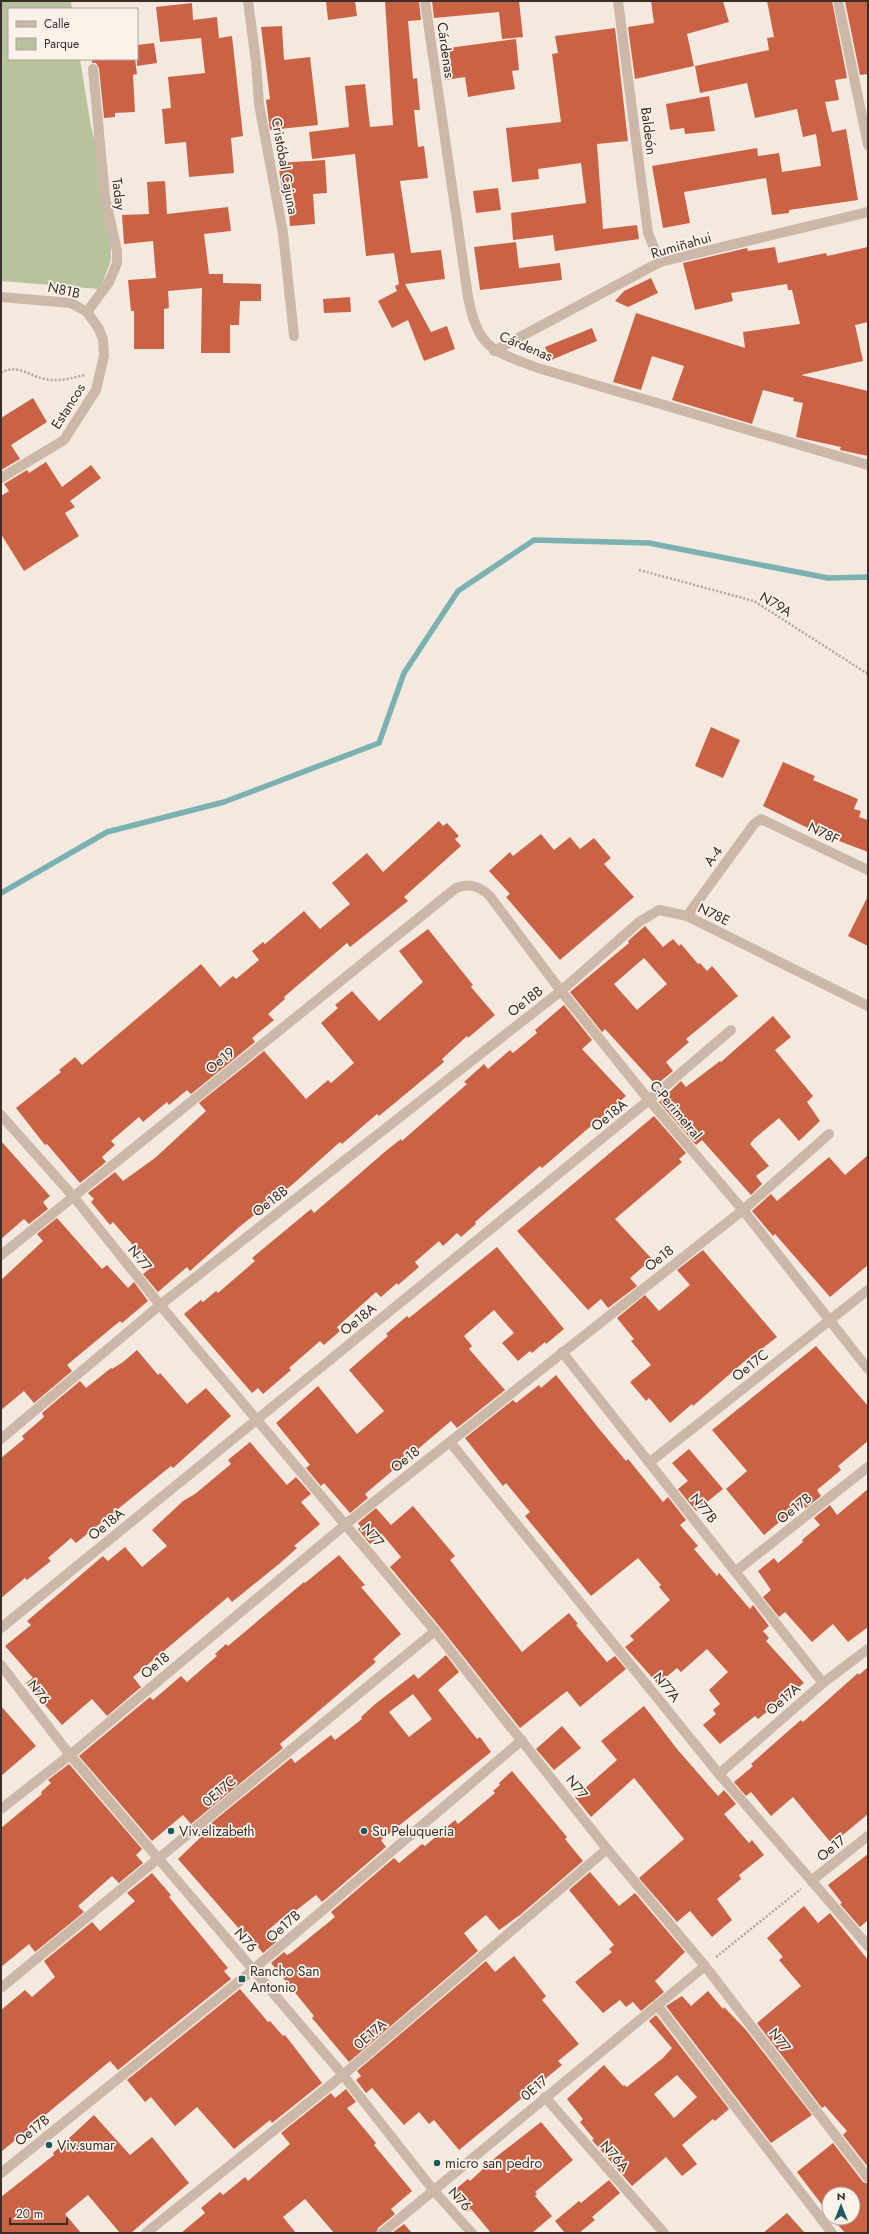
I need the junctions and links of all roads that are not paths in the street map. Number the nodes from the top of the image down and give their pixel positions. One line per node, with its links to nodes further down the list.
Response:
1 (248, 1): 11 (street, Cristóbal Cajuna)
2 (425, 1): 13 (street, Cárdenas)
3 (618, 1): 8 (street, Baldeón)
4 (838, 1): 6 (street)
5 (93, 69): 10 (street, Taday)
6 (868, 145)
7 (868, 212): 8 (street, Rumiñahui)
8 (660, 262): 13 (street, Rumiñahui)
9 (1, 297): 10 (street, N81B)
10 (87, 312): 12 (street, N81B)
11 (294, 336)
12 (103, 340): 15 (street, Estancos)
13 (494, 351): 14 (street, Cárdenas)
14 (868, 465)
15 (1, 478)
16 (768, 821): 17 (street, N78F); 19 (street, A-4)
17 (868, 870)
18 (456, 888): 20 (street, C-Perimetral); 26 (street, Oe19)
19 (687, 916): 20 (street, N78E); 21 (street, N78E)
20 (561, 991): 23 (street, C-Perimetral); 30 (street, Oe18B)
21 (868, 1006)
22 (731, 1030): 23 (street, Oe18A)
23 (649, 1100): 27 (street, C-Perimetral); 34 (street, Oe18A)
24 (1, 1115): 26 (street, N-77)
25 (829, 1134): 27 (street, Oe18)
26 (73, 1196): 28 (street, Oe19); 30 (street, N-77)
27 (743, 1210): 31 (street, C-Perimetral); 32 (street, Oe18)
28 (1, 1255)
29 (868, 1290): 31 (street, Oe17C)
30 (160, 1306): 34 (street, N-77); 35 (street, Oe18B)
31 (829, 1321): 33 (street, C-Perimetral); 37 (street, Oe17C)
32 (562, 1352): 36 (street, Oe18); 37 (street, N77B)
33 (868, 1369)
34 (257, 1419): 39 (street, N77); 41 (street, Oe18A)
35 (1, 1439)
36 (450, 1442): 39 (street, Oe18); 48 (street, N77A)
37 (650, 1462): 40 (street, N77B)
38 (868, 1467): 40 (street, Oe17B)
39 (346, 1524): 42 (street, N77); 47 (street, Oe18)
40 (736, 1571): 45 (street, N77B)
41 (1, 1628)
42 (435, 1631): 46 (street, N77); 52 (street, 0E17C)
43 (868, 1649): 45 (street, Oe17A)
44 (1, 1665): 47 (street, N76)
45 (823, 1683): 48 (street, Oe17A)
46 (522, 1740): 51 (street, N77); 56 (street, Oe17B)
47 (70, 1755): 49 (street, Oe18); 52 (street, N76)
48 (719, 1774): 53 (street, N77A)
49 (1, 1809)
50 (868, 1836): 53 (street, Oe17)
51 (607, 1849): 55 (street, N77); 59 (street, 0E17A)
52 (158, 1860): 56 (street, N76); 57 (street, 0E17C)
53 (811, 1881): 54 (street, N77A)
54 (868, 1946)
55 (705, 1966): 58 (street, 0E17); 62 (street, N77)
56 (253, 1970): 59 (street, N76); 61 (street, Oe17B)
57 (1, 1988)
58 (657, 2005): 60 (street, 0E17); 68 (street)
59 (342, 2075): 63 (street, N76); 64 (street, 0E17A)
60 (545, 2096): 63 (street, 0E17); 67 (street, N76A)
61 (1, 2172)
62 (868, 2178)
63 (434, 2191): 65 (street, 0E17); 66 (street, N76)
64 (146, 2233)
65 (382, 2233)
66 (472, 2233)
67 (664, 2233)
68 (832, 2233)

